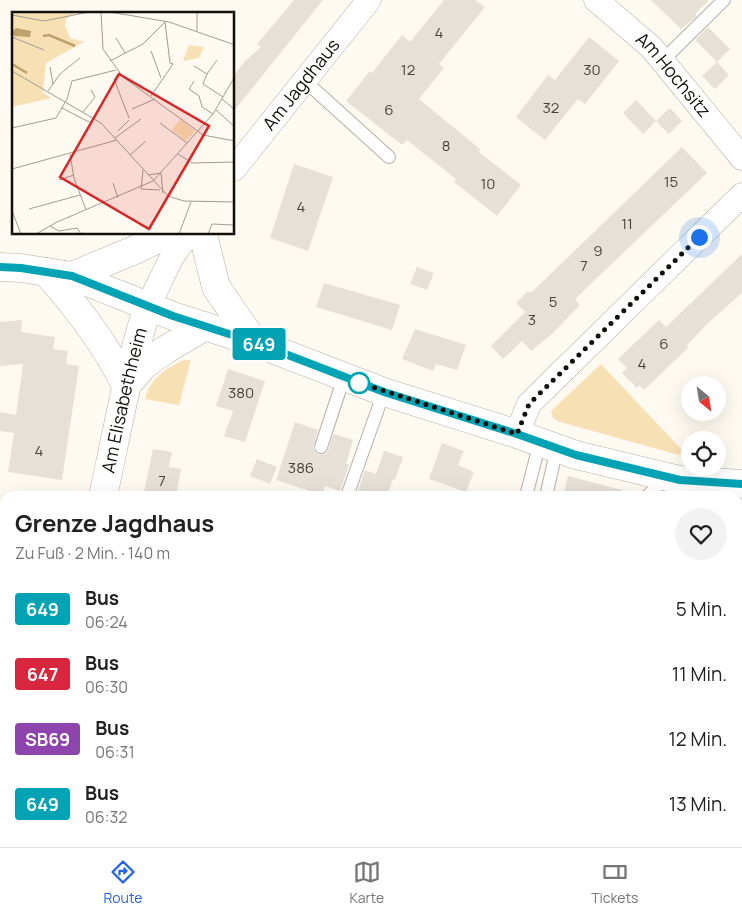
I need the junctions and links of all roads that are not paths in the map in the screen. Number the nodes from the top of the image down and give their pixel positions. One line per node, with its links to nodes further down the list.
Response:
1 (369, 0): 5 (street, Am Jagdhaus)
2 (596, 0): 4 (street, Am Hochsitz)
3 (724, 0): 4 (lane)
4 (662, 61): 7 (street, Am Hochsitz)
5 (305, 81): 6 (lane); 8 (street, Am Jagdhaus)
6 (390, 157)
7 (742, 158)
8 (235, 168)
9 (742, 195): 22 (street)
10 (166, 235): 15 (main road)
11 (187, 235): 16 (street)
12 (203, 235): 18 (main road)
13 (0, 267): 14 (main road)
14 (46, 272): 15 (main road); 20 (main road)
15 (72, 276): 16 (main road)
16 (148, 306): 17 (main road); 20 (main road, Am Elisabethheim)
17 (204, 327): 18 (main road); 20 (main road)
18 (254, 342): 19 (main road)
19 (344, 377): 21 (main road); 23 (lane)
20 (126, 386): 27 (main road, Am Elisabethheim)
21 (384, 392): 22 (main road); 28 (lane)
22 (538, 441): 25 (main road); 29 (lane); 30 (lane)
23 (321, 446)
24 (742, 484): 26 (main road)
25 (656, 487): 26 (main road)
26 (712, 490)
27 (104, 491)
28 (349, 491)
29 (527, 491)
30 (545, 491)

